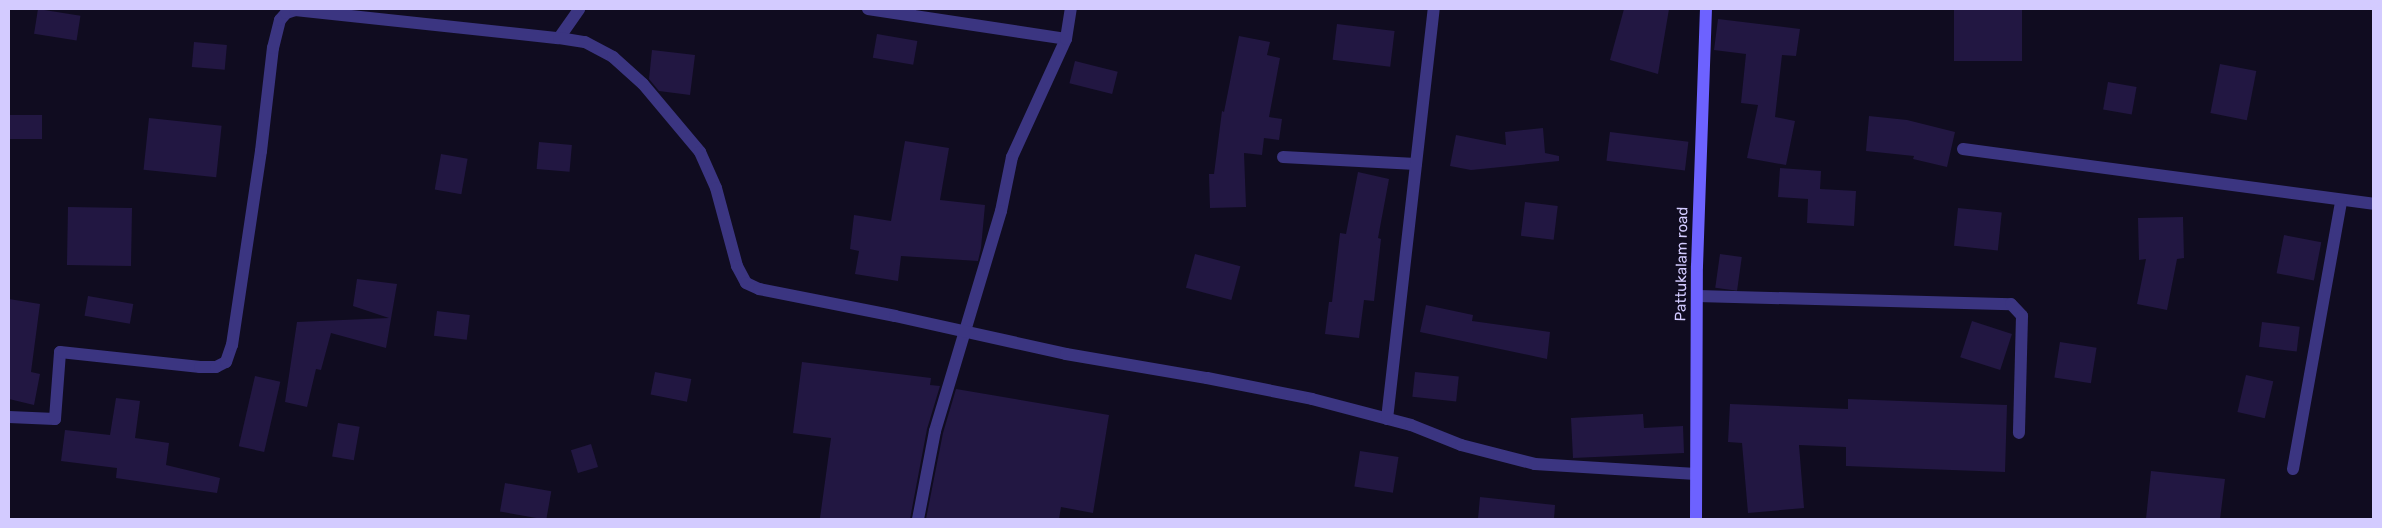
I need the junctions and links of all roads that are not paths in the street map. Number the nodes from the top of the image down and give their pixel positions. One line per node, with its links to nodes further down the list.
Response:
1 (579, 9): 6 (street)
2 (868, 9): 7 (street)
3 (1071, 9): 7 (street)
4 (1434, 9): 10 (street)
5 (1706, 9): 13 (main road, Pattukalam road)
6 (558, 38): 14 (street); 15 (street)
7 (1066, 39): 14 (street)
8 (1963, 149): 11 (street)
9 (1283, 157): 10 (street)
10 (1416, 164): 16 (street)
11 (2341, 201): 12 (street); 18 (street)
12 (2373, 204)
13 (1697, 296): 17 (street); 19 (main road, Pattukalam road)
14 (965, 332): 16 (street); 20 (street)
15 (9, 417)
16 (1387, 419): 19 (street)
17 (2019, 433)
18 (2293, 469)
19 (1696, 474): 21 (main road, Pattukalam road)
20 (918, 519)
21 (1696, 519)

